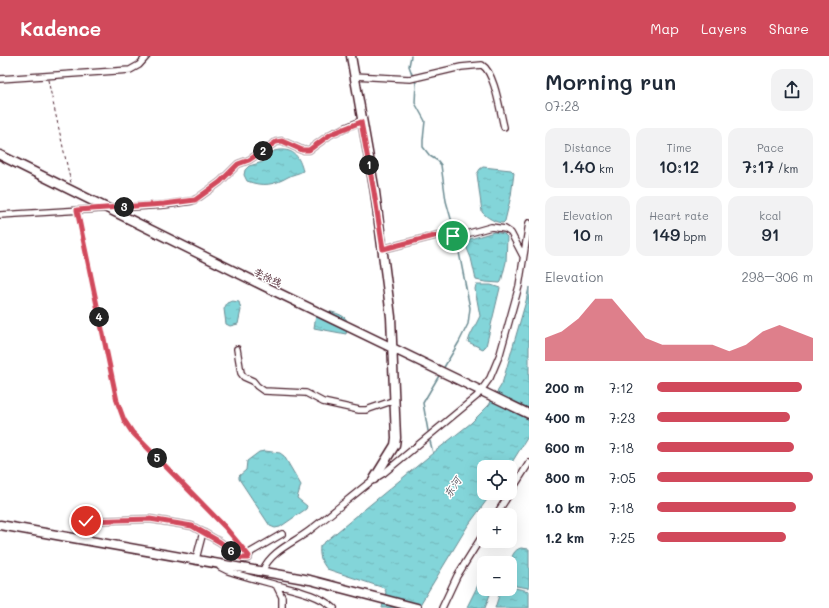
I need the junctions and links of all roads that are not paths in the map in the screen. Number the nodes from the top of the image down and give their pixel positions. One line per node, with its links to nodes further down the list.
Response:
1 (147, 56): 4 (street)
2 (350, 56): 3 (main road)
3 (354, 76): 5 (main road); 6 (street)
4 (0, 79)
5 (361, 122): 8 (street); 10 (main road)
6 (504, 127)
7 (0, 155): 14 (main road, 李徐线)
8 (0, 215)
9 (529, 223): 11 (street)
10 (383, 249): 11 (street); 13 (main road)
11 (524, 257): 16 (street)
12 (237, 349): 13 (street)
13 (395, 400): 16 (main road)
14 (529, 414)
15 (529, 463): 17 (street)
16 (374, 479): 25 (street)
17 (500, 508)
18 (86, 521): 20 (street)
19 (0, 525): 23 (main road)
20 (203, 532): 21 (street); 23 (street)
21 (282, 534)
22 (477, 544): 30 (street)
23 (196, 559): 24 (main road)
24 (219, 563): 25 (main road); 26 (street)
25 (263, 570): 29 (main road)
26 (276, 585): 27 (street); 28 (street)
27 (282, 608)
28 (334, 608)
29 (417, 608)
30 (442, 608)

